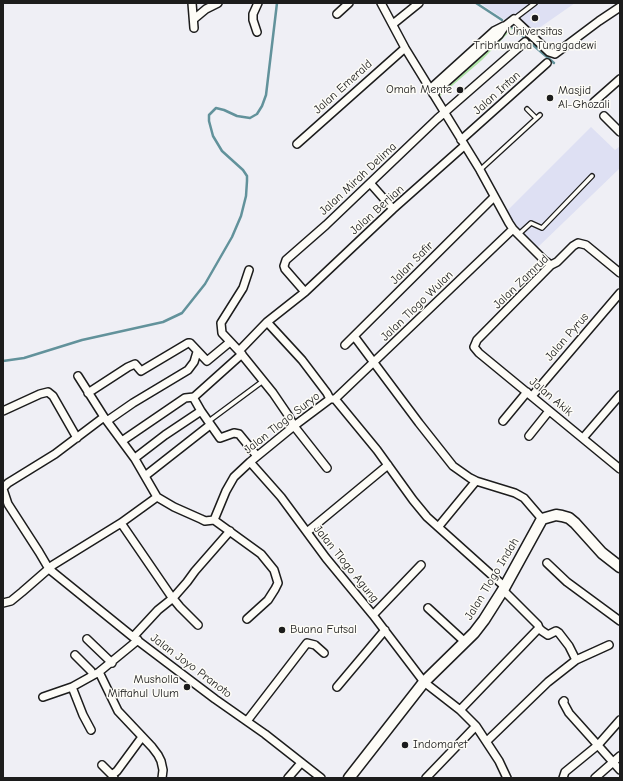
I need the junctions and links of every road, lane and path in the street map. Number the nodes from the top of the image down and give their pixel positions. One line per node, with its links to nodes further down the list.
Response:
1 (192, 3): 10 (street)
2 (218, 3): 10 (street)
3 (258, 3): 14 (street)
4 (349, 3): 9 (street)
5 (381, 3): 12 (street)
6 (419, 3): 12 (street)
7 (535, 3): 11 (lane)
8 (620, 7): 11 (street)
9 (337, 14)
10 (194, 19): 13 (street)
11 (510, 22): 19 (street)
12 (393, 24): 16 (street)
13 (194, 28)
14 (257, 32)
15 (525, 42): 22 (street, Jalan Mirah Delima)
16 (405, 48): 19 (street); 28 (street, Jalan Emerald)
17 (547, 63): 27 (street, Jalan Intan)
18 (620, 80): 20 (street)
19 (432, 92): 22 (street)
20 (594, 102)
21 (527, 109): 25 (lane)
22 (445, 113): 27 (street); 31 (street, Jalan Mirah Delima)
23 (540, 115): 25 (lane)
24 (604, 116): 26 (street)
25 (536, 118): 29 (lane)
26 (620, 132)
27 (463, 143): 29 (street); 33 (street, Jalan Berlian)
28 (297, 144)
29 (480, 170): 32 (street)
30 (592, 176): 34 (lane)
31 (370, 183): 33 (street); 38 (street, Jalan Mirah Delima)
32 (494, 197): 34 (street); 41 (street, Jalan Safir)
33 (393, 209): 38 (street, Jalan Berlian)
34 (516, 231): 35 (street); 47 (street, Jalan Tlogo Wulan)
35 (551, 264): 37 (street, Jalan Zamrud); 42 (street, Jalan Zamrud)
36 (249, 270): 43 (street)
37 (620, 273)
38 (305, 292): 40 (street, Jalan Berlian)
39 (620, 293): 51 (street, Jalan Pyrus)
40 (267, 322): 46 (street, Jalan Berlian); 54 (street)
41 (354, 336): 44 (street, Jalan Safir); 47 (street)
42 (477, 340): 51 (street, Jalan Akik)
43 (230, 342): 45 (street); 46 (street)
44 (345, 345)
45 (197, 352): 50 (street); 58 (street)
46 (241, 352): 49 (street); 53 (street, Jalan Berlian)
47 (374, 363): 54 (street, Jalan Tlogo Wulan); 73 (street)
48 (78, 376): 50 (street)
49 (263, 382): 60 (lane); 61 (street)
50 (88, 393): 58 (street)
51 (529, 394): 57 (street, Jalan Akik); 59 (street, Jalan Pyrus)
52 (620, 395): 64 (street)
53 (193, 397): 56 (street); 65 (street, Jalan Berlian)
54 (333, 399): 61 (street, Jalan Tlogo Suryo); 69 (street, Jalan Tlogo Suryo)
55 (3, 411): 63 (street)
56 (201, 411): 60 (street); 67 (street)
57 (549, 411): 62 (street); 64 (street, Jalan Akik)
58 (106, 420): 63 (street); 65 (street)
59 (503, 420)
60 (209, 424): 66 (street); 72 (street)
61 (294, 426): 66 (street, Jalan Tlogo Suryo); 70 (street)
62 (529, 436)
63 (77, 438): 74 (street)
64 (583, 438): 71 (street, Jalan Akik)
65 (122, 441): 67 (street)
66 (257, 456): 68 (street, Jalan Tlogo Suryo)
67 (135, 458): 72 (street)
68 (250, 462): 77 (street, Jalan Tlogo Suryo); 81 (street, Jalan Tlogo Agung)
69 (388, 465): 79 (street, Jalan Tlogo Suryo); 81 (street)
70 (327, 468)
71 (620, 469)
72 (145, 476): 75 (street)
73 (476, 481): 76 (street); 79 (street)
74 (3, 489): 85 (street)
75 (157, 497): 77 (street); 78 (street)
76 (542, 519): 82 (street); 86 (street, Jalan Tlogo Indah)
77 (214, 520): 80 (street)
78 (121, 523): 85 (street); 87 (street)
79 (439, 526): 86 (street, Jalan Tlogo Suryo)
80 (230, 531): 87 (street); 91 (street)
81 (307, 532): 90 (street, Jalan Tlogo Agung)
82 (618, 562)
83 (547, 563): 92 (street)
84 (421, 565): 90 (street)
85 (49, 569): 88 (street); 96 (street, Jalan Joyo Pranoto)
86 (504, 588): 94 (street, Jalan Tlogo Suryo); 98 (street, Jalan Tlogo Indah)
87 (173, 598): 93 (street); 96 (street)
88 (3, 603)
89 (428, 608): 98 (street)
90 (373, 616): 95 (street, Jalan Tlogo Agung)
91 (247, 619)
92 (620, 621)
93 (198, 625)
94 (539, 628): 102 (street); 110 (street)
95 (385, 630): 105 (street, Jalan Tlogo Agung); 107 (street)
96 (135, 638): 103 (street); 112 (street, Jalan Joyo Pranoto)
97 (87, 639): 103 (street)
98 (465, 642): 105 (street, Jalan Tlogo Indah)
99 (609, 644): 102 (street)
100 (324, 653): 112 (street)
101 (75, 655): 104 (street)
102 (576, 660): 116 (street)
103 (112, 663): 104 (street)
104 (96, 674): 106 (street); 115 (street)
105 (424, 682): 110 (street, Jalan Tlogo Agung); 127 (street, Jalan Tlogo Indah)
106 (72, 687): 108 (street); 114 (street)
107 (337, 687)
108 (44, 697)
109 (564, 701): 117 (street)
110 (460, 710): 113 (street, Jalan Tlogo Agung)
111 (620, 720): 117 (street)
112 (246, 721): 119 (street, Jalan Joyo Pranoto)
113 (476, 726): 116 (street, Jalan Tlogo Agung); 128 (street)
114 (91, 730)
115 (142, 737): 123 (street); 124 (street)
116 (487, 741): 129 (street, Jalan Tlogo Agung)
117 (598, 744): 120 (street); 130 (street)
118 (620, 756): 120 (street)
119 (301, 763): 125 (street); 126 (street, Jalan Joyo Pranoto)
120 (613, 764): 122 (street); 131 (street)
121 (102, 765): 123 (street)
122 (620, 770)
123 (113, 776)
124 (162, 778)
125 (288, 778)
126 (321, 778)
127 (349, 778)
128 (426, 778)
129 (507, 778)
130 (563, 778)
131 (595, 778)

